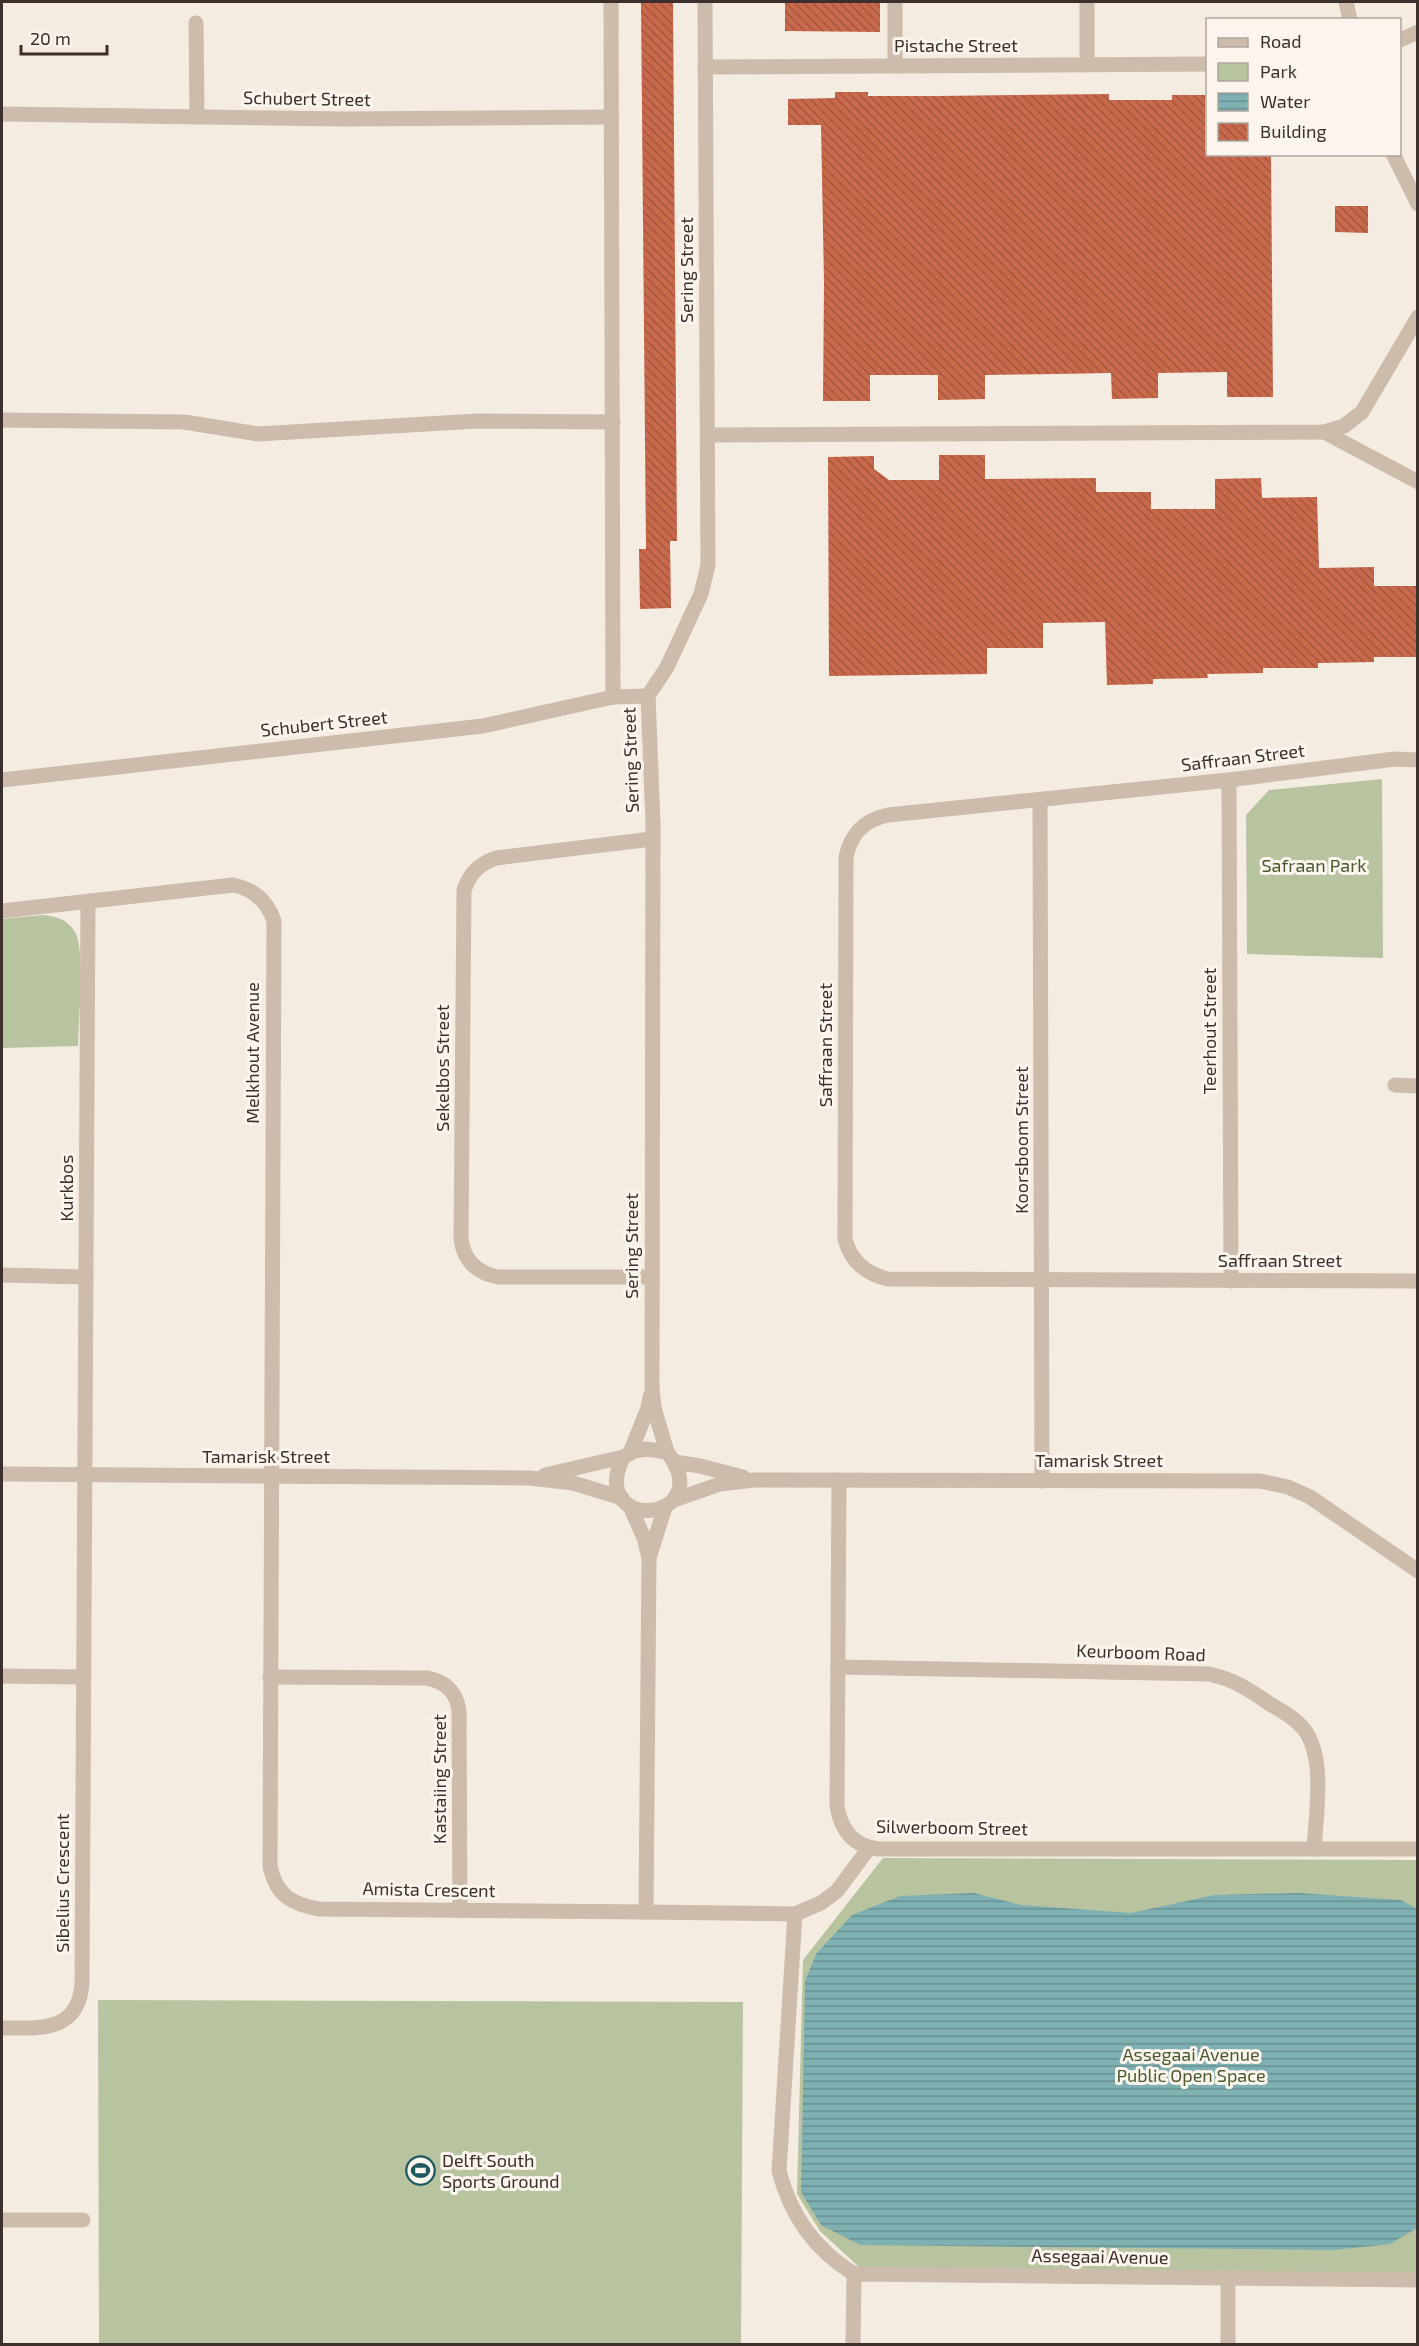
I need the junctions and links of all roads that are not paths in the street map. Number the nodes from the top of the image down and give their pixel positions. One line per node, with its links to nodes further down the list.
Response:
1 (611, 2): 16 (street)
2 (705, 2): 13 (street, Sering Street)
3 (895, 2): 12 (street)
4 (1087, 2): 10 (street)
5 (1346, 2): 6 (street)
6 (1350, 18)
7 (196, 23): 15 (street)
8 (1418, 32): 9 (street)
9 (1401, 40)
10 (1088, 64): 11 (street, Pistache Street); 12 (street, Pistache Street)
11 (1206, 64)
12 (894, 65): 13 (street, Pistache Street)
13 (705, 67): 23 (street, Sering Street)
14 (2, 114): 15 (street, Schubert Street)
15 (197, 117): 16 (street, Schubert Street)
16 (612, 117): 21 (street)
17 (1394, 156): 18 (street)
18 (1418, 204)
19 (1418, 317): 22 (street)
20 (2, 420): 21 (street)
21 (613, 422): 26 (street)
22 (1324, 432): 23 (street); 24 (street)
23 (708, 435): 25 (street, Sering Street)
24 (1418, 482)
25 (648, 696): 26 (street, Schubert Street); 31 (street, Sering Street)
26 (613, 697): 28 (street, Schubert Street)
27 (1418, 760): 29 (street, Saffraan Street)
28 (2, 780)
29 (1229, 780): 30 (street, Saffraan Street); 40 (street, Teerhout Street)
30 (1040, 800): 39 (street, Koorsboom Street); 39 (street, Saffraan Street)
31 (652, 839): 38 (street, Sering Street); 38 (street, Sekelbos Street)
32 (88, 901): 33 (street, Melkhout Avenue); 37 (street, Kurkbos); 47 (street, Melkhout Avenue)
33 (2, 911)
34 (1395, 1085): 35 (street)
35 (1418, 1086)
36 (2, 1275): 37 (street)
37 (86, 1277): 46 (street, Kurkbos)
38 (652, 1277): 42 (street, Sering Street)
39 (1042, 1280): 40 (street, Saffraan Street); 51 (street, Koorsboom Street)
40 (1231, 1281): 41 (street, Saffraan Street)
41 (1418, 1281)
42 (652, 1388): 43 (street, Sering Street); 44 (street, Sering Street)
43 (626, 1455): 44 (street); 48 (street, Tamarisk Street); 52 (street)
44 (671, 1457): 49 (street, Tamarisk Street); 53 (street)
45 (2, 1474): 46 (street, Tamarisk Street)
46 (85, 1475): 47 (street, Tamarisk Street); 58 (street, Sibelius Crescent)
47 (270, 1476): 48 (street, Tamarisk Street); 59 (street, Amista Crescent)
48 (530, 1478): 52 (street, Tamarisk Street)
49 (754, 1480): 50 (street, Tamarisk Street); 53 (street, Tamarisk Street)
50 (839, 1480): 51 (street, Tamarisk Street); 56 (street, Silwerboom Street)
51 (1042, 1480): 55 (street, Tamarisk Street)
52 (626, 1502): 53 (street); 54 (street)
53 (669, 1503): 54 (street)
54 (649, 1558): 64 (street)
55 (1418, 1571)
56 (838, 1666): 60 (street, Silwerboom Street); 61 (street, Keurboom Road)
57 (2, 1676): 58 (street)
58 (84, 1677): 66 (street, Sibelius Crescent)
59 (270, 1677): 63 (street, Amista Crescent); 63 (street, Kastaiing Street)
60 (869, 1848): 61 (street, Silwerboom Street); 65 (street)
61 (1314, 1849): 62 (street, Silwerboom Street)
62 (1418, 1849)
63 (460, 1910): 64 (street, Amista Crescent)
64 (646, 1912): 65 (street, Amista Crescent)
65 (795, 1914): 69 (street)
66 (2, 2028)
67 (2, 2220): 68 (street)
68 (83, 2220)
69 (854, 2274): 70 (street, Assegaai Avenue); 72 (street)
70 (1228, 2278): 71 (street, Assegaai Avenue); 73 (street)
71 (1418, 2280)
72 (853, 2344)
73 (1228, 2344)

